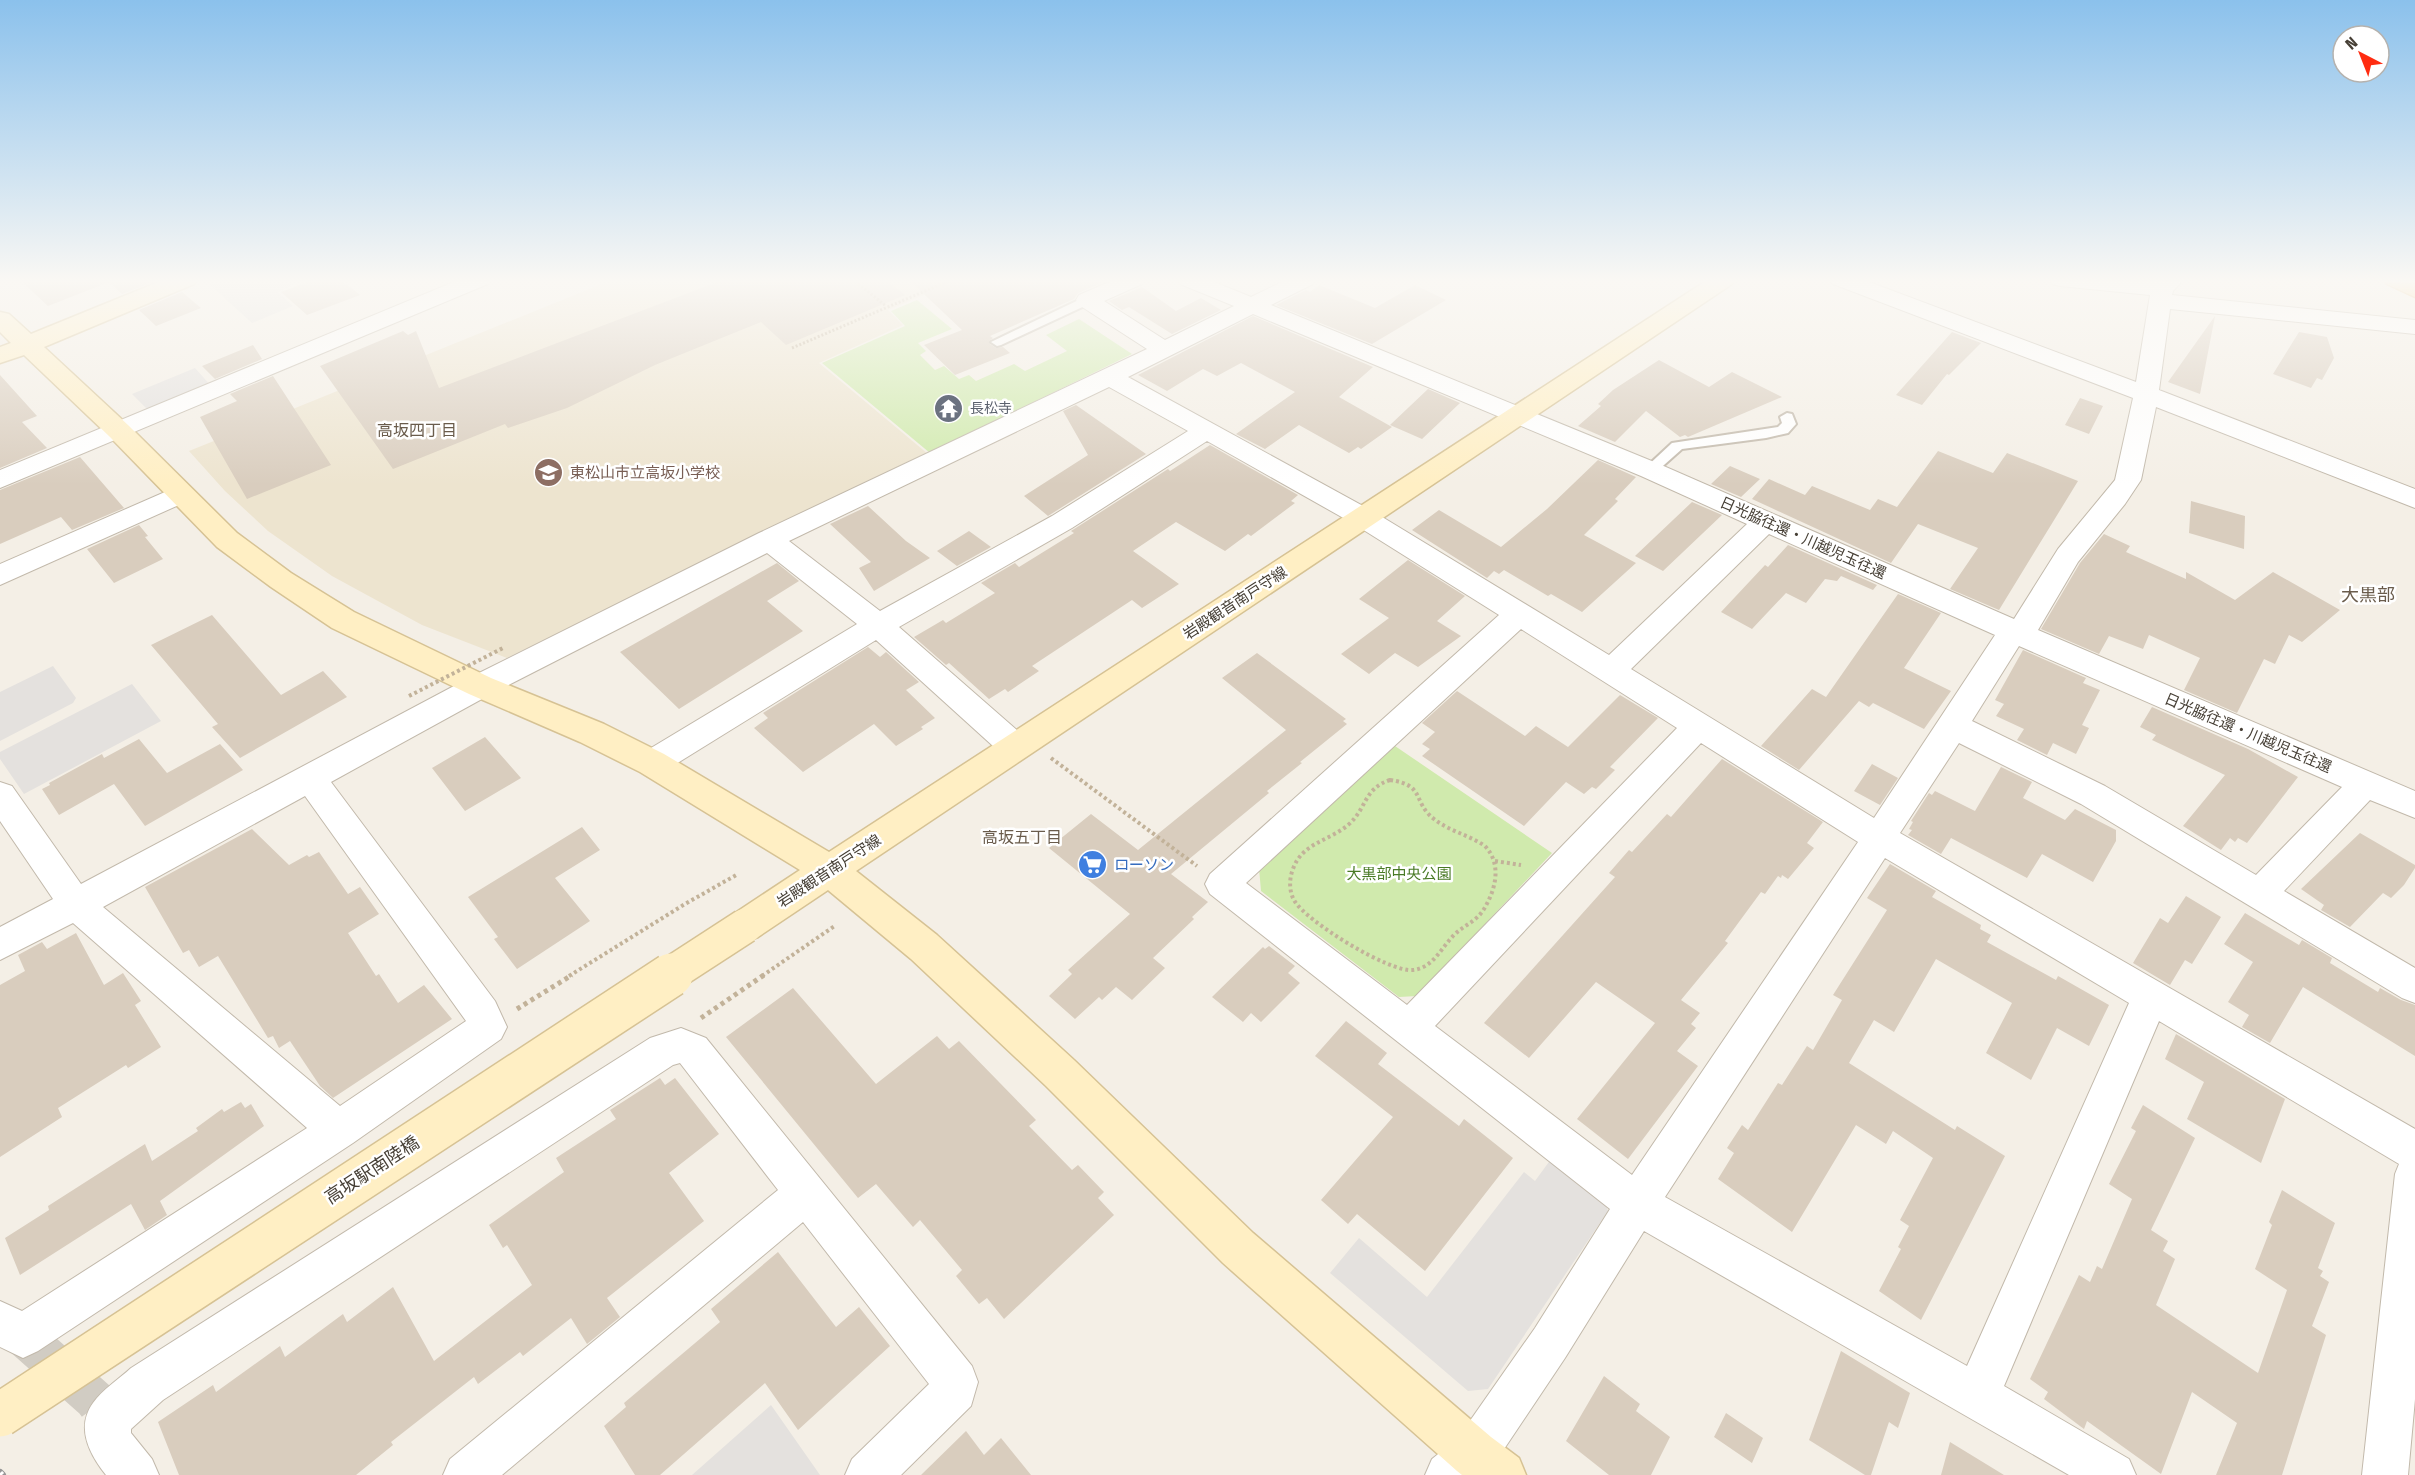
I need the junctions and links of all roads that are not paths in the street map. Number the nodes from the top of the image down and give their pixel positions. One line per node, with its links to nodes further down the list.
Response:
1 (317, 348): 13 (street)
2 (1358, 348): 10 (street, 日光脇往還・川越児玉往還)
3 (1620, 348): 10 (main road, 岩殿観音南戸守線)
4 (2024, 348): 9 (street)
5 (2154, 348): 9 (street)
6 (1162, 349): 8 (street)
7 (13, 351): 13 (main road)
8 (1110, 377): 12 (street); 20 (street)
9 (2146, 394): 17 (street); 24 (street)
10 (1520, 414): 14 (street, 日光脇往還・川越児玉往還); 18 (main road, 岩殿観音南戸守線)
11 (1787, 417): 14 (lane)
12 (1208, 430): 18 (street); 23 (street)
13 (119, 431): 15 (street); 16 (main road)
14 (1650, 470): 19 (street, 日光脇往還・川越児玉往還)
15 (0, 480)
16 (181, 494): 21 (street); 26 (main road)
17 (2415, 500)
18 (1364, 518): 22 (street); 29 (main road, 岩殿観音南戸守線)
19 (1766, 521): 24 (street, 日光脇往還・川越児玉往還); 25 (street)
20 (769, 540): 23 (street); 26 (street)
21 (0, 575)
22 (1519, 614): 25 (street); 43 (street)
23 (878, 625): 29 (street); 30 (street)
24 (2017, 633): 28 (street); 32 (street, 日光脇往還・川越児玉往還)
25 (1611, 671): 27 (street)
26 (480, 686): 30 (main road); 31 (street)
27 (1699, 725): 35 (street); 43 (street)
28 (1953, 726): 35 (street); 37 (street)
29 (1015, 747): 36 (main road, 岩殿観音南戸守線)
30 (652, 763): 36 (main road)
31 (309, 777): 38 (street); 44 (street)
32 (2366, 783): 34 (street, 日光脇往還・川越児玉往還); 37 (street)
33 (0, 795): 38 (street)
34 (2415, 806)
35 (1878, 837): 42 (street); 48 (street)
36 (830, 871): 39 (main road, 岩殿観音南戸守線); 53 (main road)
37 (2259, 894): 41 (street)
38 (75, 904): 40 (street); 44 (street)
39 (745, 926): 52 (main road, 高坂駅南陸橋, bridge)
40 (0, 945)
41 (2415, 987)
42 (2151, 995): 45 (street); 51 (street)
43 (1409, 1028): 48 (street)
44 (339, 1130): 49 (street)
45 (2415, 1151)
46 (2415, 1174): 50 (street)
47 (806, 1193): 54 (street); 55 (street); 56 (street)
48 (1637, 1204): 51 (street); 53 (street)
49 (0, 1323)
50 (2405, 1373): 58 (street)
51 (1977, 1396): 57 (street)
52 (0, 1415)
53 (1474, 1468)
54 (136, 1475)
55 (466, 1475)
56 (868, 1475)
57 (2113, 1475)
58 (2385, 1475)

